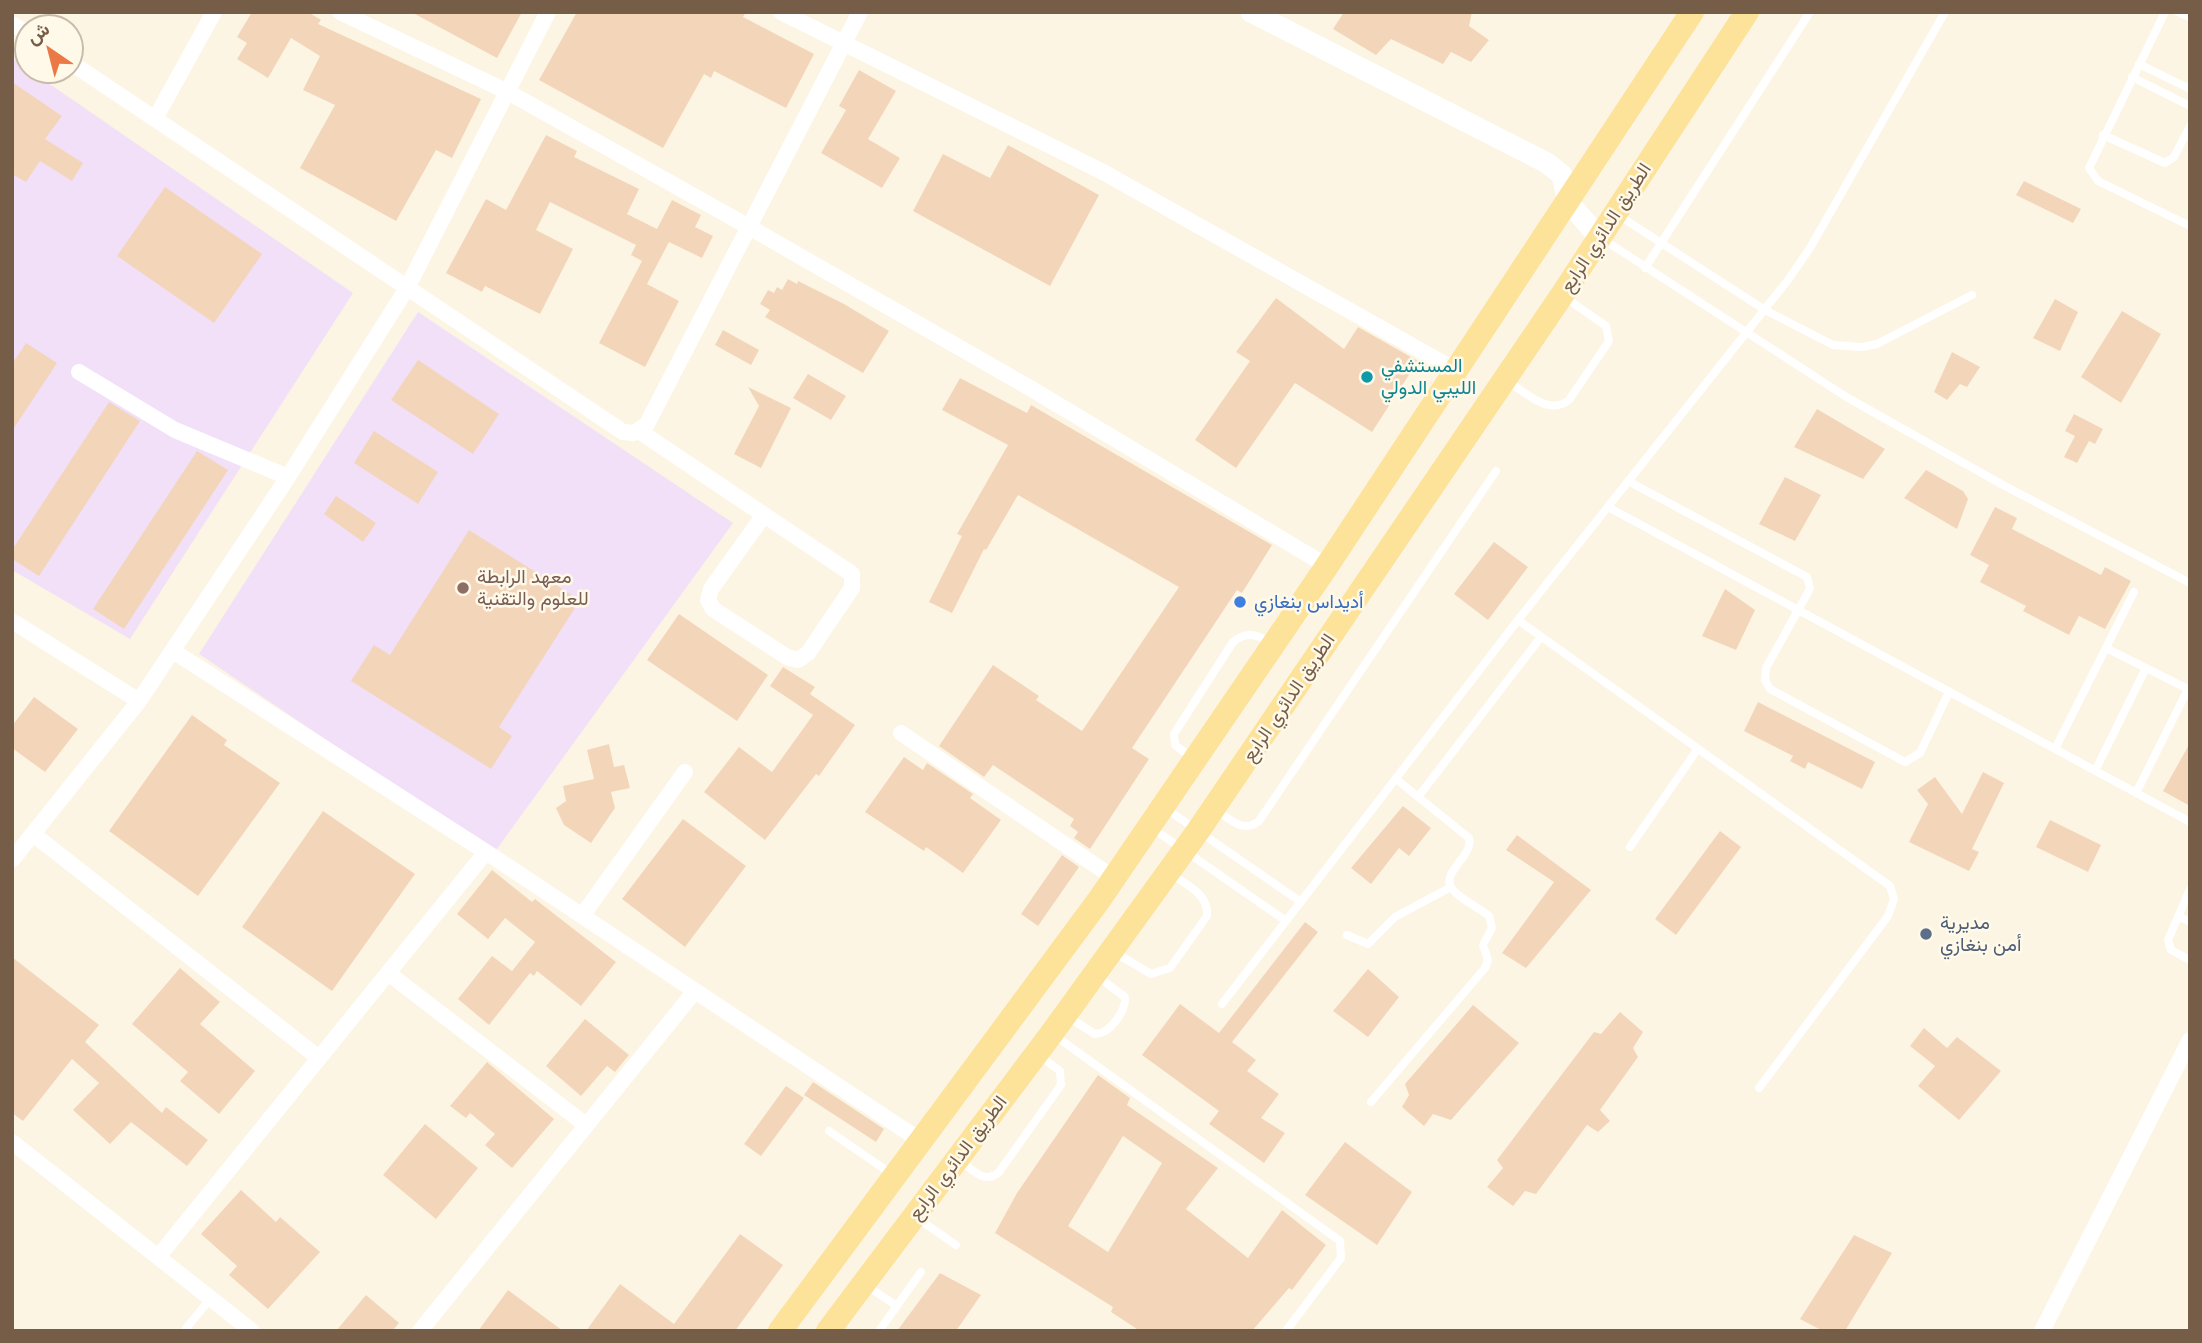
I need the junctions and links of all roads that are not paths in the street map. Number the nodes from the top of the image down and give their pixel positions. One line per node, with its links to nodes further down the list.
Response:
1 (214, 12): 21 (street)
2 (340, 12): 19 (street)
3 (548, 12): 19 (street)
4 (781, 12): 14 (street)
5 (860, 12): 14 (street)
6 (1251, 12): 24 (main road)
7 (1692, 12): 24 (main road, الطريق الدائري الرابع)
8 (1746, 12): 25 (main road, الطريق الدائري الرابع)
9 (1810, 12): 29 (lane)
10 (1945, 12): 34 (lane)
11 (2165, 12): 15 (lane)
12 (2178, 12): 13 (lane)
13 (2190, 17)
14 (844, 43): 27 (street); 36 (street)
15 (2139, 64): 17 (lane); 18 (lane)
16 (84, 71): 21 (street)
17 (2132, 77): 20 (lane); 23 (lane)
18 (2190, 89)
19 (508, 92): 27 (street); 31 (street)
20 (2190, 106)
21 (155, 119): 31 (street)
22 (2190, 126): 23 (lane)
23 (2103, 135): 26 (lane)
24 (1568, 202): 28 (main road); 36 (main road, الطريق الدائري الرابع)
25 (1616, 214): 28 (main road, الطريق الدائري الرابع); 29 (lane)
26 (2190, 226)
27 (749, 227): 39 (street); 45 (street)
28 (1599, 237): 30 (lane); 32 (main road, الطريق الدائري الرابع)
29 (1661, 243): 30 (lane); 34 (lane)
30 (1645, 268): 35 (lane)
31 (407, 288): 39 (street); 41 (street)
32 (1562, 295): 38 (main road, الطريق الدائري الرابع); 38 (lane)
33 (1972, 295): 34 (lane)
34 (1765, 310): 35 (lane)
35 (1746, 334): 42 (lane); 46 (lane)
36 (1457, 371): 45 (main road, الطريق الدائري الرابع)
37 (79, 372): 41 (street)
38 (1505, 379): 68 (main road, الطريق الدائري الرابع)
39 (639, 431): 44 (street)
40 (1496, 471): 68 (lane)
41 (288, 477): 54 (street)
42 (1628, 481): 43 (lane); 48 (lane)
43 (1608, 507): 48 (lane); 49 (lane)
44 (764, 515): 44 (street)
45 (1327, 566): 52 (main road, الطريق الدائري الرابع)
46 (2190, 583)
47 (2134, 592): 53 (lane)
48 (1798, 610): 57 (lane); 57 (lane)
49 (1518, 620): 51 (lane); 65 (lane)
50 (12, 621): 58 (street)
51 (1541, 637): 61 (lane); 67 (lane)
52 (1272, 645): 62 (main road, الطريق الدائري الرابع); 62 (lane)
53 (2106, 648): 55 (lane); 60 (lane)
54 (173, 651): 58 (street); 74 (street)
55 (2146, 668): 56 (lane); 63 (lane)
56 (2189, 689): 66 (lane)
57 (1949, 692): 60 (lane)
58 (139, 701): 71 (street)
59 (901, 733): 77 (street)
60 (2055, 749): 63 (lane)
61 (1697, 750): 73 (lane); 96 (lane)
62 (1194, 760): 69 (main road, الطريق الدائري الرابع)
63 (2095, 771): 66 (lane)
64 (685, 772): 82 (street)
65 (1396, 779): 67 (lane); 80 (lane)
66 (2136, 793): 70 (lane)
67 (1418, 797): 78 (lane)
68 (1214, 808): 72 (main road, الطريق الدائري الرابع)
69 (1156, 817): 72 (lane); 72 (lane); 77 (main road, الطريق الدائري الرابع)
70 (2190, 822)
71 (33, 834): 75 (street); 95 (street)
72 (1191, 841): 76 (main road, الطريق الدائري الرابع); 80 (lane); 83 (lane)
73 (1630, 847)
74 (486, 852): 82 (street); 88 (street)
75 (12, 860)
76 (1169, 872): 86 (main road, الطريق الدائري الرابع); 86 (lane)
77 (1114, 878): 100 (main road, الطريق الدائري الرابع)
78 (1451, 887): 85 (lane); 97 (lane)
79 (2190, 888): 81 (lane)
80 (1301, 902): 83 (lane)
81 (2178, 915): 84 (lane); 87 (lane)
82 (582, 916): 90 (street)
83 (1286, 921): 91 (lane)
84 (2190, 922)
85 (1347, 934)
86 (1112, 951): 89 (main road, الطريق الدائري الرابع)
87 (2190, 960)
88 (388, 973): 95 (street); 98 (street)
89 (1095, 975): 92 (main road, الطريق الدائري الرابع); 92 (lane)
90 (695, 991): 98 (street); 100 (street)
91 (1222, 1004)
92 (1059, 1024): 94 (main road, الطريق الدائري الرابع); 117 (lane)
93 (2190, 1040): 118 (street)
94 (1037, 1054): 102 (main road, الطريق الدائري الرابع); 102 (lane)
95 (319, 1058): 106 (street)
96 (1759, 1088)
97 (1371, 1102)
98 (586, 1125): 113 (street)
99 (829, 1131): 103 (lane)
100 (921, 1141): 103 (main road, الطريق الدائري الرابع)
101 (12, 1142): 106 (street)
102 (958, 1159): 104 (main road, الطريق الدائري الرابع)
103 (895, 1176): 114 (main road, الطريق الدائري الرابع)
104 (914, 1216): 105 (lane); 108 (main road, الطريق الدائري الرابع)
105 (956, 1245)
106 (158, 1257): 109 (street)
107 (921, 1272): 110 (lane)
108 (864, 1284): 110 (lane); 115 (main road, الطريق الدائري الرابع)
109 (211, 1298): 111 (lane); 112 (street)
110 (897, 1306): 116 (lane)
111 (184, 1331)
112 (251, 1331)
113 (420, 1331)
114 (780, 1331)
115 (828, 1331)
116 (879, 1331)
117 (1286, 1331)
118 (2042, 1331)

